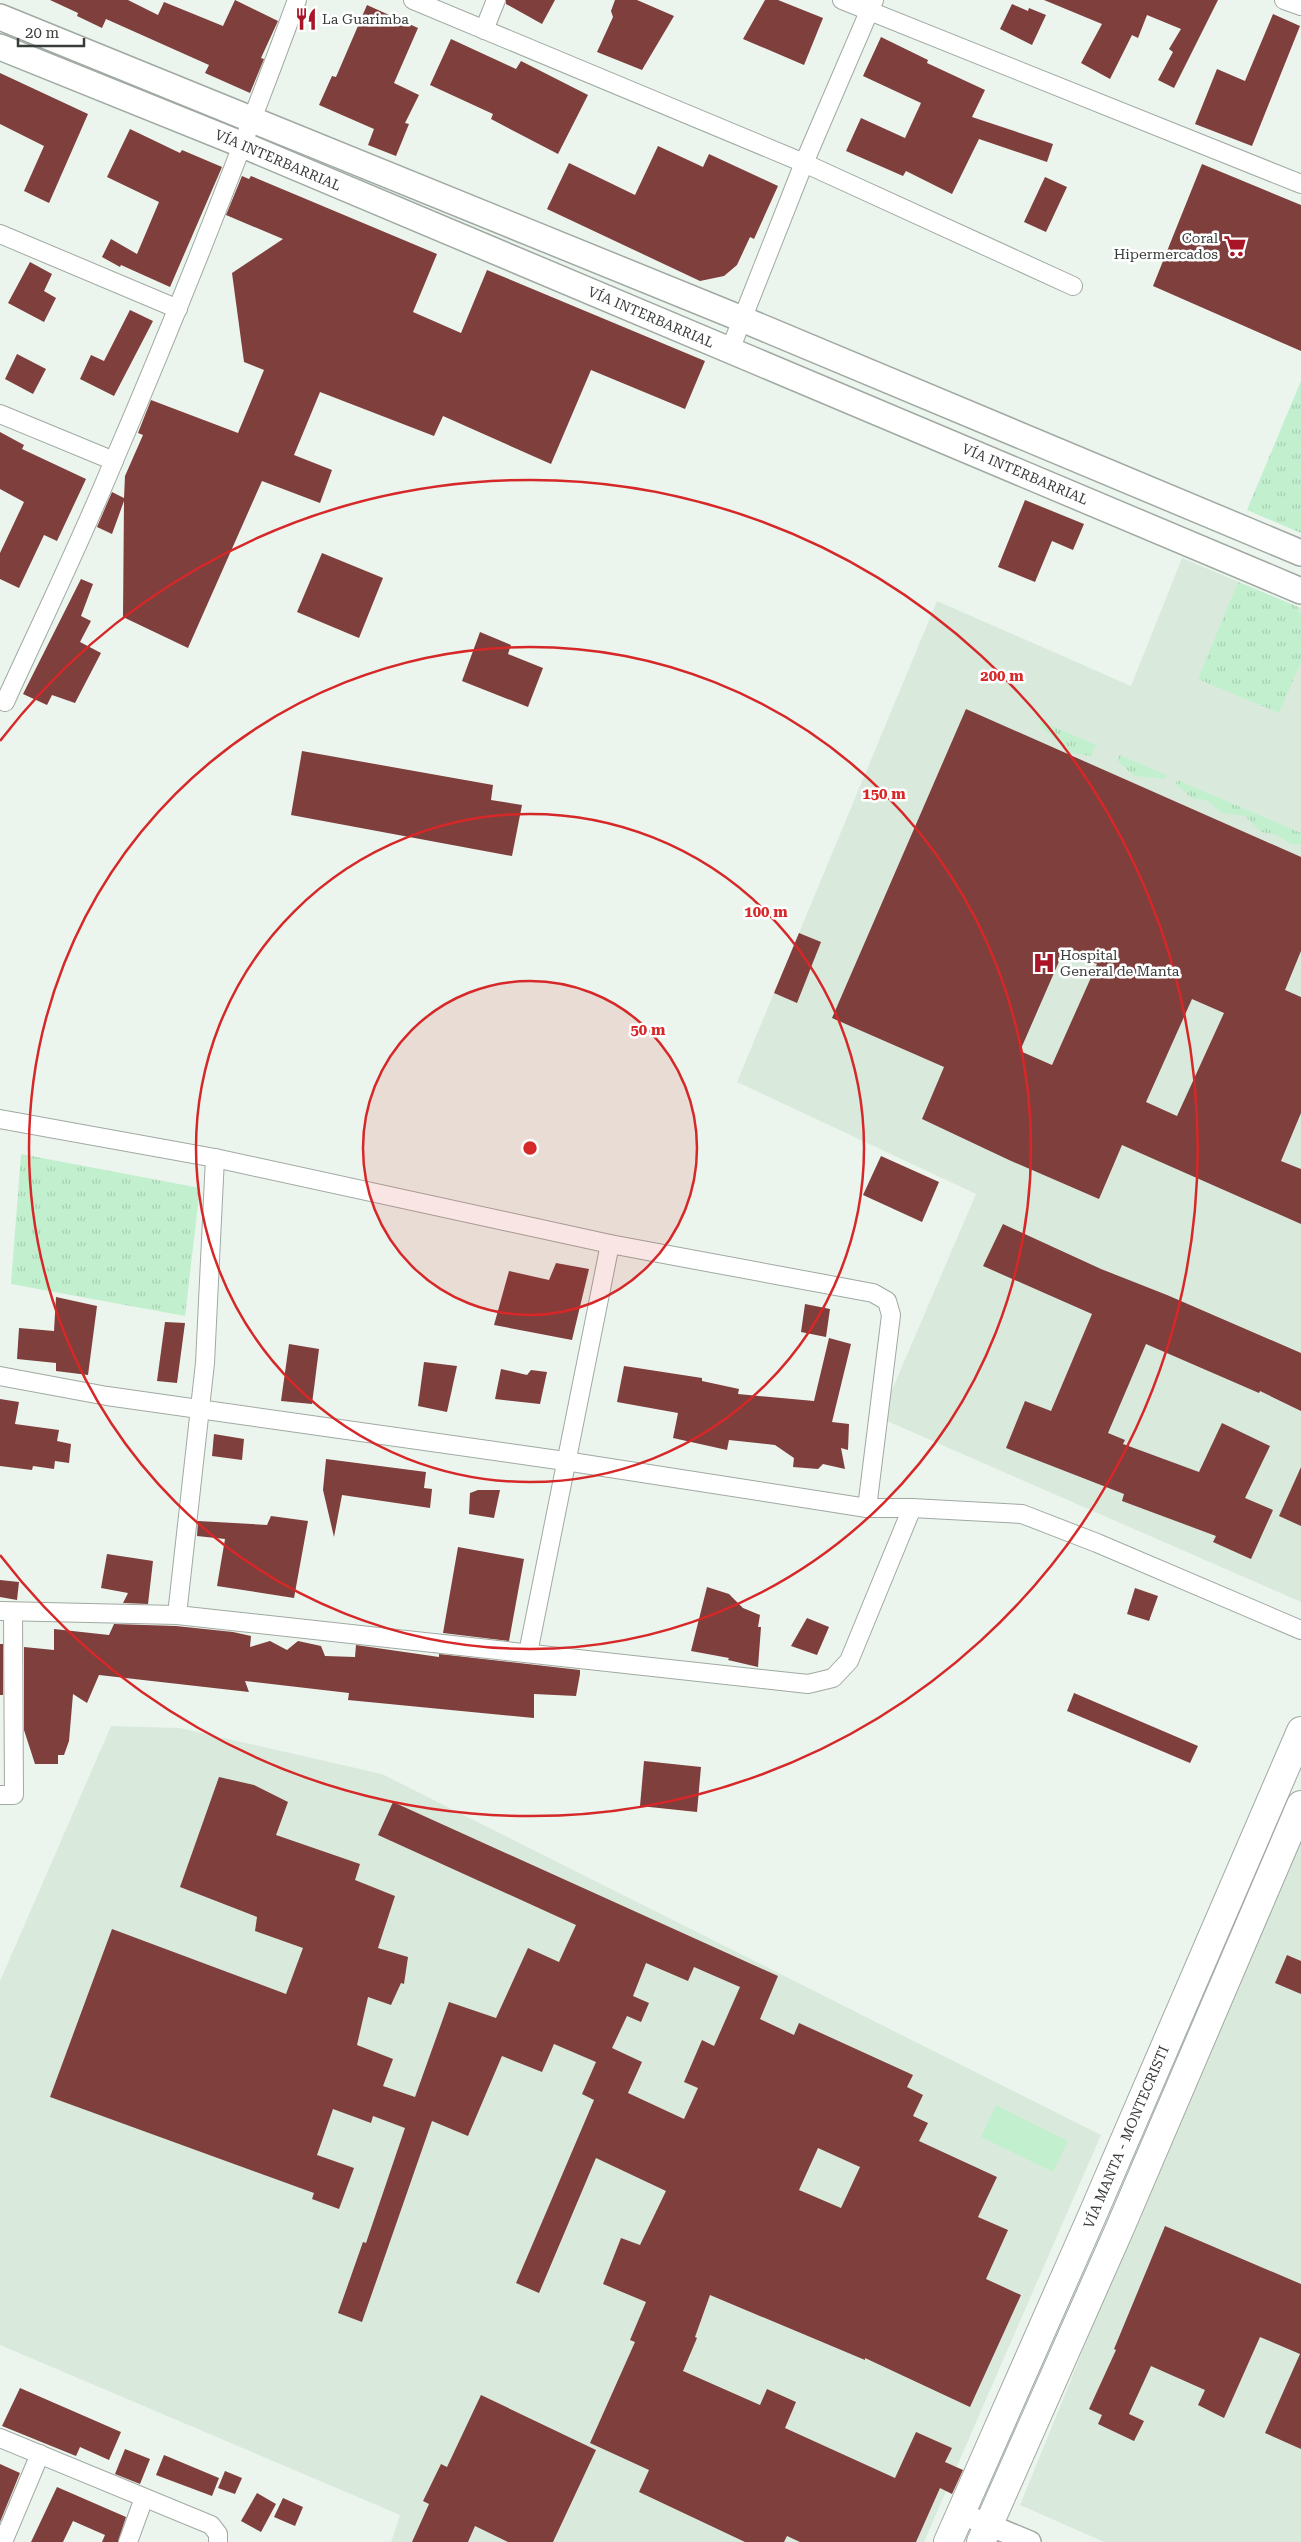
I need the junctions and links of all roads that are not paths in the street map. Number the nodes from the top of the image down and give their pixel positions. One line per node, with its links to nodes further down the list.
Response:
1 (297, 0): 11 (street)
2 (413, 0): 9 (street)
3 (496, 0): 9 (street)
4 (842, 0): 6 (street)
5 (1284, 0): 7 (street)
6 (872, 6): 13 (street); 14 (street)
7 (1301, 6)
8 (0, 17): 11 (main road, VÍA INTERBARRIAL)
9 (484, 30): 13 (street)
10 (0, 47): 12 (main road, VÍA INTERBARRIAL)
11 (253, 119): 12 (street); 15 (main road, VÍA INTERBARRIAL)
12 (243, 145): 17 (main road, VÍA INTERBARRIAL); 19 (street)
13 (804, 163): 18 (street); 20 (street)
14 (1301, 184)
15 (482, 212): 17 (main road); 20 (main road, VÍA INTERBARRIAL)
16 (0, 234): 19 (street)
17 (469, 240): 21 (main road, VÍA INTERBARRIAL)
18 (1073, 286)
19 (178, 309): 23 (street)
20 (742, 319): 21 (street); 24 (main road, VÍA INTERBARRIAL)
21 (730, 350): 25 (main road, VÍA INTERBARRIAL)
22 (0, 414): 23 (street)
23 (114, 461): 26 (street)
24 (1301, 554)
25 (1301, 592)
26 (5, 702)
27 (0, 1119): 28 (street)
28 (215, 1158): 29 (street); 31 (street)
29 (610, 1244): 32 (street); 33 (street)
30 (0, 1376): 31 (street)
31 (200, 1409): 32 (street); 36 (street)
32 (565, 1461): 33 (street); 38 (street)
33 (867, 1508): 34 (street)
34 (912, 1508): 37 (street); 38 (street)
35 (6, 1612): 36 (street); 40 (street)
36 (178, 1615): 38 (street)
37 (1301, 1630)
38 (528, 1653)
39 (1301, 1731): 45 (main road, VÍA MANTA - MONTECRISTI)
40 (0, 1795)
41 (1301, 1805): 46 (main road)
42 (0, 2438): 43 (street)
43 (40, 2454): 44 (street); 48 (street)
44 (144, 2498): 49 (street); 50 (street)
45 (960, 2512): 46 (street); 51 (main road, VÍA MANTA - MONTECRISTI)
46 (984, 2533): 47 (street)
47 (1025, 2541)
48 (3, 2542)
49 (128, 2542)
50 (218, 2542)
51 (948, 2542)

